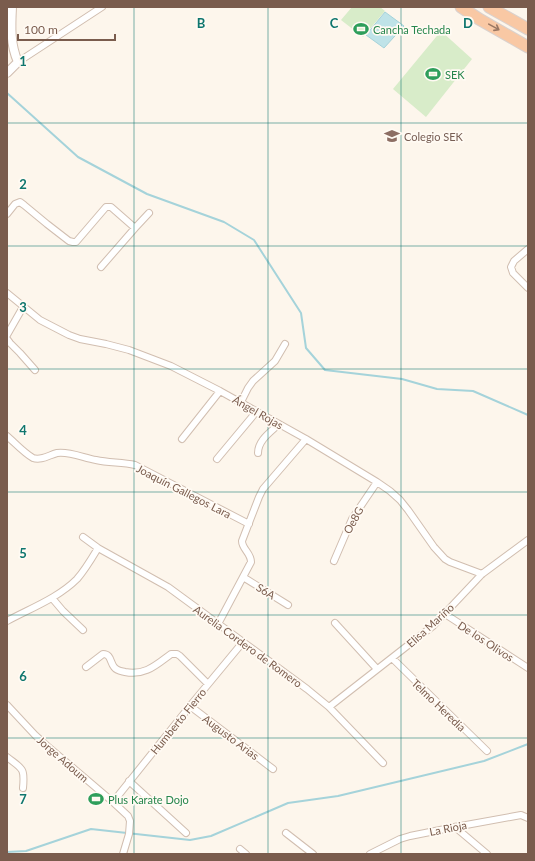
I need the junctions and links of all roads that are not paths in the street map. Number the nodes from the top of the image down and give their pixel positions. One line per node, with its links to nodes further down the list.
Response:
1 (12, 7): 7 (street)
2 (102, 7): 7 (street)
3 (461, 7): 6 (highway, one-way to 6)
4 (489, 7): 5 (highway)
5 (528, 29)
6 (528, 47)
7 (18, 62): 8 (street)
8 (7, 73)
9 (149, 213): 11 (street)
10 (7, 214): 11 (street)
11 (135, 228): 13 (street)
12 (528, 249): 14 (street)
13 (101, 267)
14 (528, 288)
15 (7, 293): 16 (street, Ángel Rojas)
16 (23, 307): 17 (street); 21 (street, Ángel Rojas)
17 (7, 335)
18 (7, 339): 20 (street)
19 (285, 344): 22 (street)
20 (35, 370)
21 (220, 391): 22 (street, Ángel Rojas); 26 (street)
22 (241, 402): 23 (street, Ángel Rojas)
23 (257, 411): 24 (street, Ángel Rojas); 29 (street)
24 (279, 424): 27 (street, Ángel Rojas); 28 (street)
25 (7, 436): 31 (street, Joaquín Gallegos Lara)
26 (182, 439)
27 (306, 439): 30 (street, Ángel Rojas); 31 (street)
28 (258, 453)
29 (217, 459)
30 (377, 482): 35 (street, Oe8G); 36 (street, Ángel Rojas)
31 (249, 524): 37 (street)
32 (83, 537): 34 (street, Aurelia Cordero de Romero)
33 (528, 540): 36 (street, Elisa Mariño)
34 (98, 548): 38 (street); 43 (street, Aurelia Cordero de Romero)
35 (334, 560)
36 (482, 574): 40 (street, Elisa Mariño)
37 (243, 577): 39 (street, S6A); 43 (street)
38 (52, 598): 41 (street); 44 (street)
39 (288, 605)
40 (445, 614): 46 (street, Elisa Mariño); 48 (street, De los Olivos)
41 (7, 621)
42 (335, 623): 49 (street)
43 (218, 624): 45 (street, Aurelia Cordero de Romero)
44 (83, 630)
45 (243, 642): 50 (street, Humberto Fierro); 53 (street, Aurelia Cordero de Romero)
46 (392, 658): 49 (street, Elisa Mariño); 54 (street, Telmo Heredia)
47 (86, 667): 50 (street)
48 (528, 668)
49 (377, 669): 53 (street, Elisa Mariño)
50 (208, 684): 52 (street, Humberto Fierro)
51 (7, 705): 60 (street, Jorge Adoum)
52 (190, 706): 57 (street, Augusto Arias); 58 (street, Humberto Fierro)
53 (329, 706): 56 (street, Aurelia Cordero de Romero)
54 (487, 751)
55 (7, 757): 59 (street)
56 (383, 764)
57 (273, 769)
58 (129, 781): 60 (street, Humberto Fierro); 64 (street)
59 (23, 788)
60 (113, 802): 67 (street, Jorge Adoum)
61 (528, 818): 62 (street, La Rioja)
62 (455, 826): 66 (street, La Rioja); 71 (street)
63 (286, 832): 69 (street)
64 (186, 833)
65 (240, 850): 68 (street)
66 (380, 852): 70 (street, La Rioja)
67 (123, 853)
68 (246, 854)
69 (313, 854)
70 (370, 854)
71 (487, 854)

